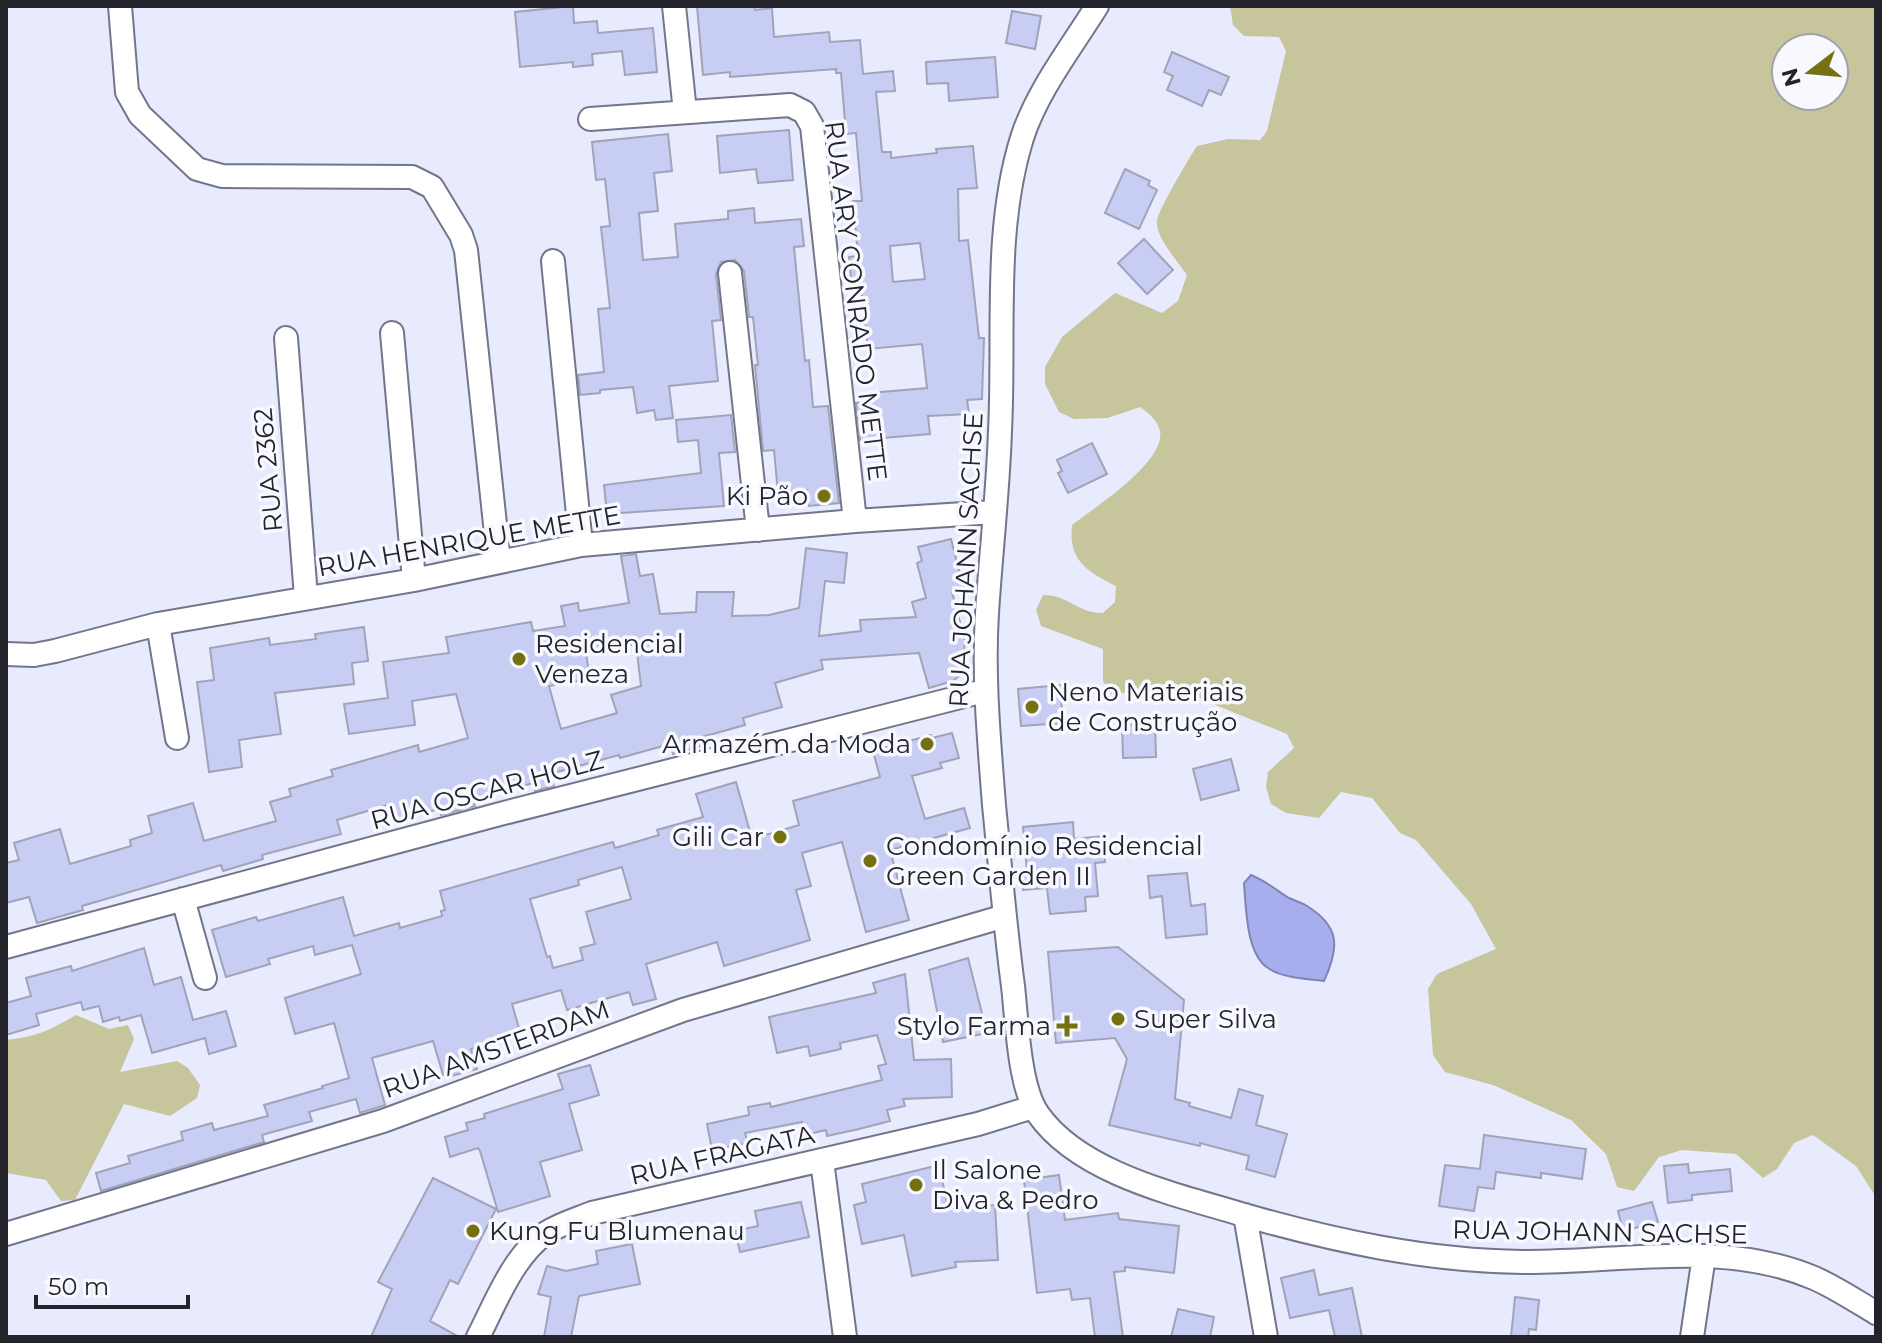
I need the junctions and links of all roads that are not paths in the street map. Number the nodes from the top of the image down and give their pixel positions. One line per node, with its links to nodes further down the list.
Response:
1 (120, 6): 14 (street)
2 (674, 6): 4 (street)
3 (1097, 6): 10 (street, RUA JOHANN SACHSE)
4 (685, 112): 5 (street, RUA ARY CONRADO METTE); 11 (street, RUA ARY CONRADO METTE)
5 (590, 119)
6 (553, 261): 13 (street)
7 (730, 273): 12 (street)
8 (392, 333): 15 (street)
9 (286, 338): 16 (street, RUA 2362)
10 (995, 512): 11 (street, RUA HENRIQUE METTE); 19 (street, RUA JOHANN SACHSE)
11 (855, 521): 12 (street, RUA HENRIQUE METTE)
12 (758, 530): 13 (street, RUA HENRIQUE METTE)
13 (581, 545): 14 (street, RUA HENRIQUE METTE)
14 (499, 562): 15 (street, RUA HENRIQUE METTE)
15 (414, 580): 16 (street, RUA HENRIQUE METTE)
16 (306, 597): 17 (street, RUA HENRIQUE METTE)
17 (158, 624): 18 (street, RUA HENRIQUE METTE); 20 (street)
18 (6, 654)
19 (984, 691): 21 (street, RUA OSCAR HOLZ); 22 (street, RUA JOHANN SACHSE)
20 (177, 738)
21 (183, 899): 23 (street, RUA OSCAR HOLZ); 24 (street)
22 (1005, 916): 25 (street, RUA JOHANN SACHSE); 28 (street, RUA AMSTERDAM)
23 (6, 947)
24 (205, 978)
25 (1033, 1107): 26 (street, RUA FRAGATA); 27 (street, RUA JOHANN SACHSE)
26 (822, 1161): 31 (street, RUA FRAGATA); 32 (street)
27 (1245, 1215): 29 (street, RUA JOHANN SACHSE); 33 (street)
28 (6, 1234)
29 (1704, 1256): 30 (street, RUA JOHANN SACHSE); 34 (street)
30 (1876, 1313)
31 (478, 1337)
32 (845, 1337)
33 (1266, 1337)
34 (1692, 1337)

